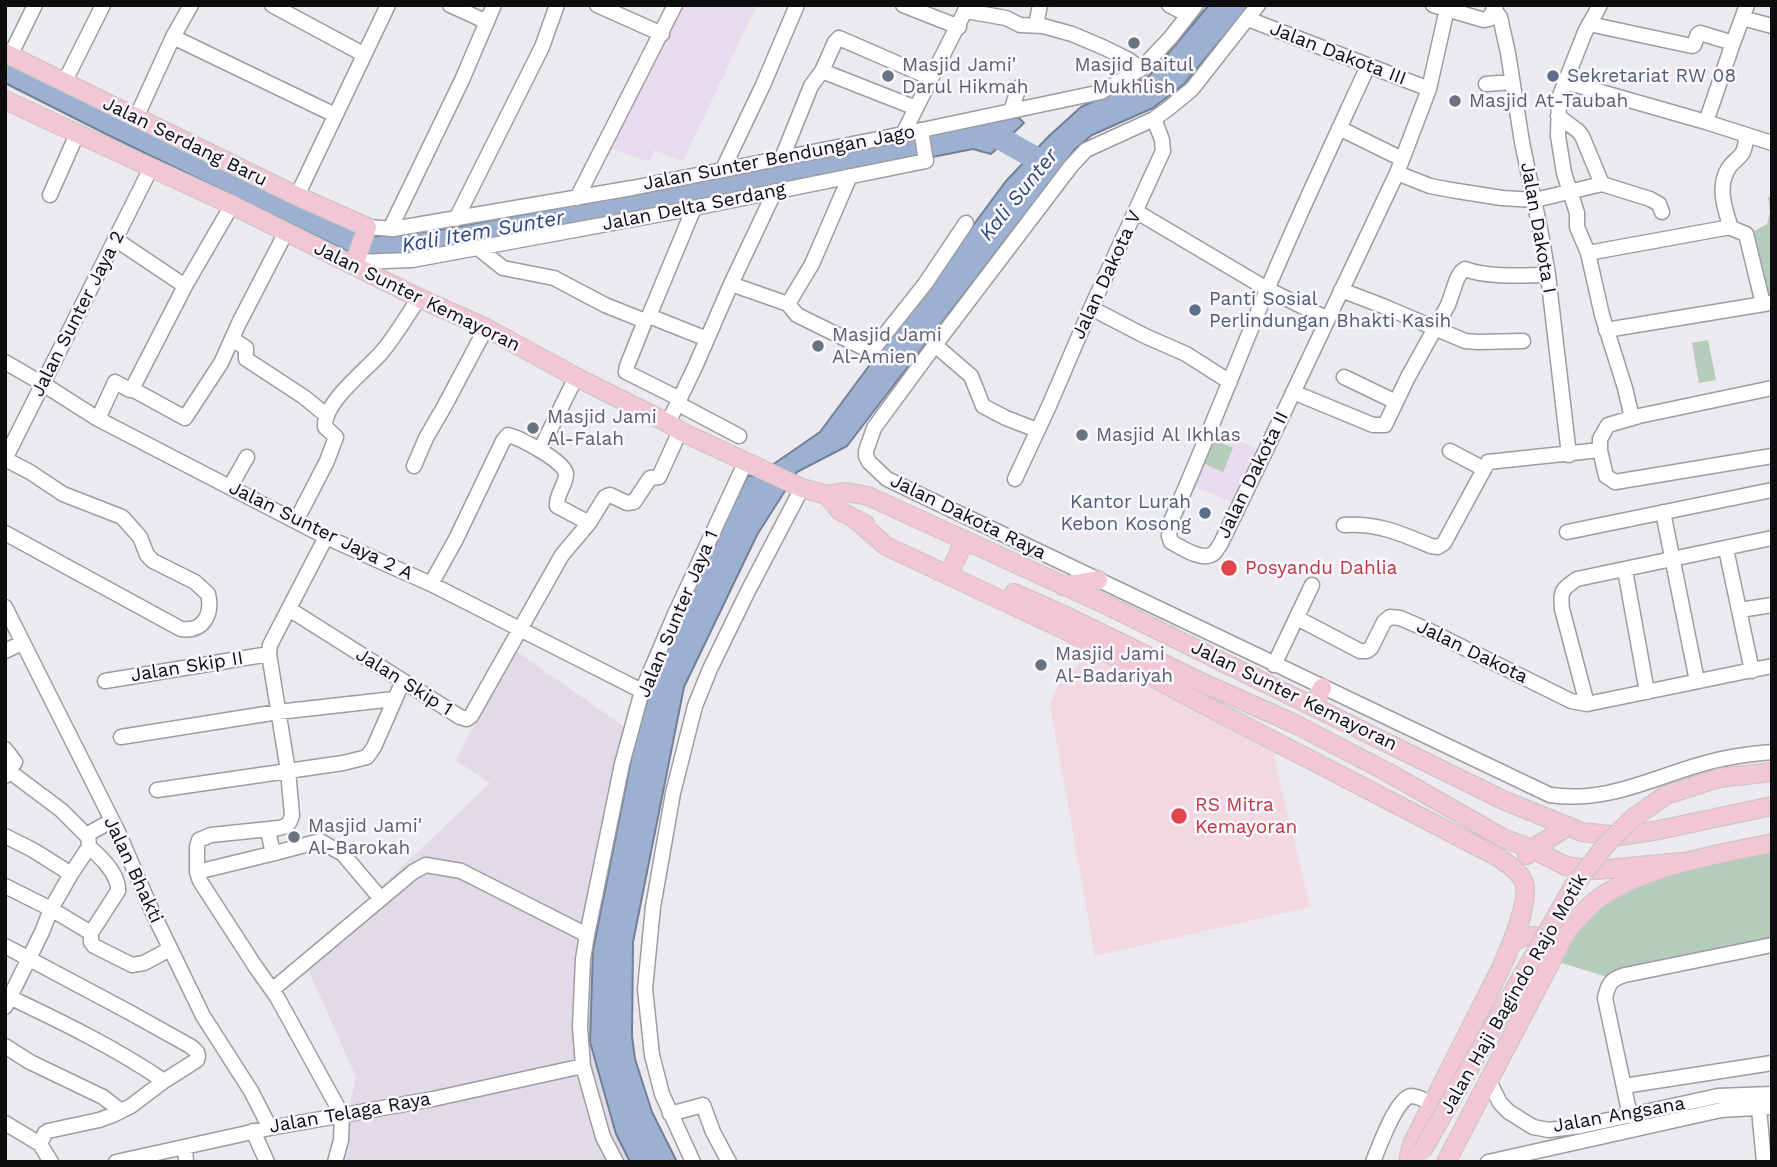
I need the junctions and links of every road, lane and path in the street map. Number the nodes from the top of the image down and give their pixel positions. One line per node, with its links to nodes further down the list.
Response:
1 (35, 5): 33 (street)
2 (103, 5): 40 (street)
3 (191, 5): 30 (street)
4 (272, 5): 32 (street)
5 (388, 5): 32 (street)
6 (450, 5): 24 (street)
7 (494, 5): 24 (street)
8 (558, 5): 74 (street)
9 (597, 5): 29 (street)
10 (675, 5): 29 (street)
11 (797, 5): 61 (street)
12 (903, 5): 28 (street)
13 (1040, 5): 26 (street)
14 (1169, 5): 21 (street)
15 (1258, 5): 23 (street, Jalan Dakota Raya)
16 (1433, 5): 20 (street)
17 (1495, 7): 20 (street); 38 (street, Jalan Dakota I)
18 (1596, 7): 25 (street)
19 (967, 8): 26 (street); 28 (street)
20 (1447, 9): 43 (street, Jalan Dakota II)
21 (1192, 10): 35 (street, Jalan Sunter Bendungan Jago)
22 (1745, 12): 27 (street); 31 (street)
23 (1248, 19): 34 (street, Jalan Dakota III); 50 (street, Jalan Dakota Raya)
24 (487, 22): 78 (street)
25 (1589, 24): 31 (street); 39 (street)
26 (1036, 25): 35 (street)
27 (1772, 26)
28 (958, 27): 37 (street)
29 (662, 34): 68 (street)
30 (173, 37): 47 (street); 49 (street)
31 (1733, 43): 51 (street)
32 (363, 54): 47 (street)
33 (8, 55): 40 (main road, Jalan Serdang Baru)
34 (1368, 66): 43 (street, Jalan Dakota III); 52 (street, Jalan Dakota II)
35 (1141, 69): 46 (street, Jalan Sunter Bendungan Jago)
36 (822, 71): 37 (street); 45 (street); 58 (street)
37 (932, 78): 45 (street)
38 (1512, 82): 41 (street); 69 (street, Jalan Dakota I)
39 (1566, 82): 48 (street); 51 (street)
40 (64, 83): 49 (main road, Jalan Serdang Baru)
41 (1486, 84)
42 (1019, 87): 46 (street)
43 (1429, 89): 59 (street, Jalan Dakota II)
44 (5, 100): 54 (main road, Jalan Sunter Kemayoran)
45 (916, 108): 55 (street)
46 (1011, 111): 53 (street, Jalan Sunter Bendungan Jago)
47 (335, 115): 67 (street)
48 (1558, 116): 63 (street); 65 (street)
49 (136, 118): 67 (main road, Jalan Serdang Baru)
50 (1154, 119): 72 (street, Jalan Dakota V); 101 (street, Jalan Dakota Raya)
51 (1706, 122): 56 (street)
52 (1339, 128): 59 (street); 87 (street, Jalan Dakota II)
53 (922, 132): 55 (street, Jalan Sunter Bendungan Jago); 62 (street, Jalan Delta Serdang)
54 (77, 134): 60 (main road, Jalan Sunter Kemayoran); 66 (street)
55 (903, 134): 58 (street, Jalan Sunter Bendungan Jago)
56 (1747, 136): 57 (street); 77 (street)
57 (1772, 143)
58 (782, 158): 61 (street, Jalan Sunter Bendungan Jago)
59 (1399, 166): 69 (street); 88 (street, Jalan Dakota II)
60 (151, 168): 70 (main road, Jalan Sunter Kemayoran); 80 (street, Jalan Sunter Jaya 2)
61 (723, 169): 68 (street, Jalan Sunter Bendungan Jago)
62 (850, 176): 64 (street, Jalan Delta Serdang); 91 (street)
63 (1602, 184): 65 (street); 73 (street)
64 (775, 191): 71 (street, Jalan Delta Serdang); 85 (street)
65 (1570, 191): 69 (street); 82 (street)
66 (50, 195)
67 (297, 196): 76 (main road, Jalan Serdang Baru)
68 (579, 198): 74 (street, Jalan Sunter Bendungan Jago)
69 (1535, 200): 84 (street, Jalan Dakota I)
70 (232, 205): 79 (main road, Jalan Sunter Kemayoran); 86 (street)
71 (694, 208): 81 (street, Jalan Delta Serdang); 93 (street)
72 (1137, 212): 87 (street); 92 (street, Jalan Dakota V)
73 (1662, 212)
74 (456, 219): 78 (street, Jalan Sunter Bendungan Jago)
75 (966, 223): 91 (street)
76 (366, 228): 78 (street, Jalan Sunter Bendungan Jago); 83 (main road)
77 (1731, 228): 82 (street); 90 (street)
78 (390, 229)
79 (286, 232): 83 (main road, Jalan Sunter Kemayoran); 98 (street)
80 (115, 239): 86 (street); 106 (street, Jalan Sunter Jaya 2)
81 (478, 248): 83 (street, Jalan Delta Serdang); 93 (street)
82 (1588, 253): 97 (street)
83 (355, 262): 89 (main road, Jalan Sunter Kemayoran)
84 (1548, 275): 96 (street); 122 (street, Jalan Dakota I)
85 (731, 284): 91 (street); 99 (street)
86 (185, 286): 108 (street)
87 (1267, 289): 94 (street); 105 (street, Jalan Dakota II)
88 (1341, 290): 94 (street, Jalan Dakota II); 96 (street)
89 (419, 298): 95 (main road, Jalan Sunter Kemayoran); 112 (street)
90 (1767, 303): 97 (street)
91 (788, 304)
92 (1091, 308): 105 (street); 116 (street, Jalan Dakota V)
93 (647, 319): 99 (street); 110 (street)
94 (1328, 319): 109 (street, Jalan Dakota II)
95 (486, 328): 103 (main road, Jalan Sunter Kemayoran); 127 (street)
96 (1435, 329): 100 (street); 111 (street)
97 (1606, 330): 113 (street)
98 (232, 339): 108 (street); 112 (street)
99 (707, 339): 110 (street)
100 (1522, 341)
101 (935, 345): 116 (street); 148 (street, Jalan Dakota Raya)
102 (5, 362): 106 (street, Jalan Sunter Jaya 2 A)
103 (576, 377): 115 (main road, Jalan Sunter Kemayoran); 119 (street)
104 (1343, 377): 111 (street)
105 (1230, 382): 109 (street, Jalan Dakota II)
106 (43, 384): 114 (street, Jalan Sunter Jaya 2 A); 118 (street, Jalan Sunter Jaya 2)
107 (1772, 388): 113 (street)
108 (132, 389): 114 (street)
109 (1293, 392): 111 (street)
110 (680, 399): 115 (street); 117 (street)
111 (1396, 402)
112 (326, 415): 136 (street)
113 (1632, 418): 120 (street)
114 (98, 419): 131 (street, Jalan Sunter Jaya 2 A)
115 (674, 427): 126 (main road, Jalan Sunter Kemayoran); 137 (street)
116 (1037, 430): 129 (street, Jalan Dakota V)
117 (738, 436)
118 (9, 442): 125 (street, Jalan Sunter Jaya 2)
119 (540, 450): 137 (street); 149 (street)
120 (1600, 450): 122 (street); 123 (street)
121 (1450, 451): 128 (street)
122 (1569, 455): 128 (street)
123 (1772, 456)
124 (247, 457): 131 (street)
125 (5, 459): 140 (street)
126 (751, 464): 130 (main road, Jalan Sunter Kemayoran); 169 (street, Jalan Sunter Jaya 1)
127 (414, 466)
128 (1484, 469): 138 (street)
129 (1015, 479)
130 (797, 485): 133 (main road, Jalan Sunter Kemayoran); 223 (street)
131 (230, 487): 136 (street, Jalan Sunter Jaya 2 A)
132 (1772, 490): 134 (street)
133 (827, 495): 135 (main road, Jalan Sunter Kemayoran); 143 (main road, Jalan Sunter Kemayoran)
134 (1663, 512): 139 (street); 145 (street)
135 (855, 519): 146 (main road, Jalan Sunter Kemayoran); 157 (main road)
136 (296, 521): 141 (street, Jalan Sunter Jaya 2 A)
137 (589, 523): 158 (street)
138 (1344, 525)
139 (1567, 532)
140 (5, 533)
141 (326, 537): 149 (street, Jalan Sunter Jaya 2 A); 154 (street, Jalan Skip II)
142 (1772, 538): 144 (street)
143 (965, 540): 146 (main road); 151 (main road, Jalan Sunter Kemayoran)
144 (1726, 549): 145 (street); 155 (street)
145 (1673, 559): 147 (street); 167 (street)
146 (953, 565): 157 (main road, Jalan Sunter Kemayoran)
147 (1625, 570): 170 (street); 172 (street)
148 (1098, 580): 151 (main road); 162 (street, Jalan Dakota Raya)
149 (431, 584): 158 (street, Jalan Sunter Jaya 2 A)
150 (1312, 585): 156 (street)
151 (1063, 586): 173 (main road, Jalan Sunter Kemayoran)
152 (1772, 604): 155 (street)
153 (5, 607): 159 (street, Jalan Bhakti)
154 (289, 609): 161 (street, Jalan Skip II); 166 (street, Jalan Skip 1)
155 (1740, 610): 164 (street)
156 (1297, 618): 162 (street); 172 (street, Jalan Dakota)
157 (1068, 624): 175 (main road, Jalan Sunter Kemayoran); 176 (main road)
158 (520, 630): 166 (street, Jalan Skip 1); 169 (street, Jalan Sunter Jaya 2 A)
159 (22, 643): 160 (street); 188 (street, Jalan Bhakti)
160 (5, 651)
161 (269, 654): 165 (street, Jalan Skip II); 174 (street, Jalan Skip II)
162 (1274, 665): 168 (street, Jalan Dakota Raya)
163 (1772, 666): 164 (street)
164 (1752, 671): 167 (street)
165 (105, 681)
166 (403, 681): 171 (street)
167 (1697, 681): 170 (street)
168 (1322, 688): 173 (main road); 180 (street, Jalan Dakota Raya)
169 (642, 691): 205 (street, Jalan Sunter Jaya 1)
170 (1647, 692): 172 (street)
171 (394, 699): 174 (street); 181 (street)
172 (1587, 704)
173 (1313, 706): 178 (main road, Jalan Sunter Kemayoran)
174 (278, 712): 177 (street); 181 (street, Jalan Skip II)
175 (1295, 724): 176 (main road); 184 (main road, Jalan Sunter Kemayoran)
176 (1267, 736): 192 (main road)
177 (121, 737)
178 (1400, 748): 184 (main road); 189 (main road, Jalan Sunter Kemayoran)
179 (5, 749): 183 (street)
180 (1772, 752)
181 (288, 771): 185 (street); 190 (street, Jalan Skip II)
182 (1772, 772): 231 (main road, Jalan Haji Bagindo Rajo Motik, bridge)
183 (7, 773): 193 (street)
184 (1389, 773): 187 (main road, Jalan Sunter Kemayoran)
185 (156, 790)
186 (1772, 806): 189 (main road, Jalan Sunter Kemayoran)
187 (1458, 813): 192 (main road); 195 (main road, Jalan Sunter Kemayoran)
188 (111, 821): 193 (street); 209 (street, Jalan Bhakti)
189 (1567, 827): 195 (main road)
190 (268, 830): 196 (street); 199 (street)
191 (5, 836): 200 (street)
192 (1464, 839): 198 (main road)
193 (88, 841): 200 (street); 204 (street)
194 (1772, 843): 197 (main road, Jalan Haji Bagindo Rajo Motik)
195 (1532, 849): 197 (main road, Jalan Sunter Kemayoran); 198 (main road)
196 (275, 853): 199 (street); 202 (street)
197 (1681, 862): 211 (main road, Jalan Haji Bagindo Rajo Motik)
198 (1515, 870): 206 (main road)
199 (197, 872): 212 (street)
200 (71, 874): 203 (street)
201 (5, 886): 203 (street)
202 (381, 899): 205 (street); 212 (street)
203 (51, 909): 204 (street); 210 (street)
204 (91, 933): 209 (street)
205 (587, 935): 216 (street, Jalan Sunter Jaya 1)
206 (1512, 943): 211 (main road); 221 (main road)
207 (1772, 945): 219 (street)
208 (5, 946): 210 (street)
209 (170, 948): 227 (street, Jalan Bhakti)
210 (29, 959): 213 (street); 218 (street)
211 (1552, 960): 217 (main road, Jalan Haji Bagindo Rajo Motik)
212 (272, 990): 224 (street)
213 (7, 999): 218 (street)
214 (5, 1046): 222 (street)
215 (1772, 1063): 219 (street)
216 (583, 1066): 224 (street, Jalan Telaga Raya); 236 (street, Jalan Sunter Jaya 1)
217 (1489, 1079): 225 (street, Jalan Angsana); 241 (main road, Jalan Haji Bagindo Rajo Motik)
218 (164, 1080): 222 (street)
219 (1624, 1086): 225 (street)
220 (1765, 1100): 225 (street, Jalan Angsana); 242 (street, Jalan Angsana); 243 (street)
221 (1432, 1104): 239 (street); 240 (main road)
222 (121, 1111): 229 (street)
223 (670, 1114): 237 (street); 238 (street)
224 (342, 1115): 227 (street, Jalan Telaga Raya); 235 (street)
225 (1630, 1116)
226 (5, 1124): 229 (street)
227 (270, 1128): 228 (street, Jalan Telaga Raya)
228 (253, 1131): 230 (street, Jalan Telaga Raya); 234 (street)
229 (40, 1144): 233 (street)
230 (186, 1155): 232 (street, Jalan Telaga Raya)
231 (1419, 1156)
232 (119, 1161)
233 (51, 1162)
234 (267, 1162)
235 (335, 1162)
236 (616, 1162)
237 (693, 1162)
238 (729, 1162)
239 (1373, 1162)
240 (1408, 1162)
241 (1446, 1162)
242 (1488, 1162)
243 (1764, 1162)

